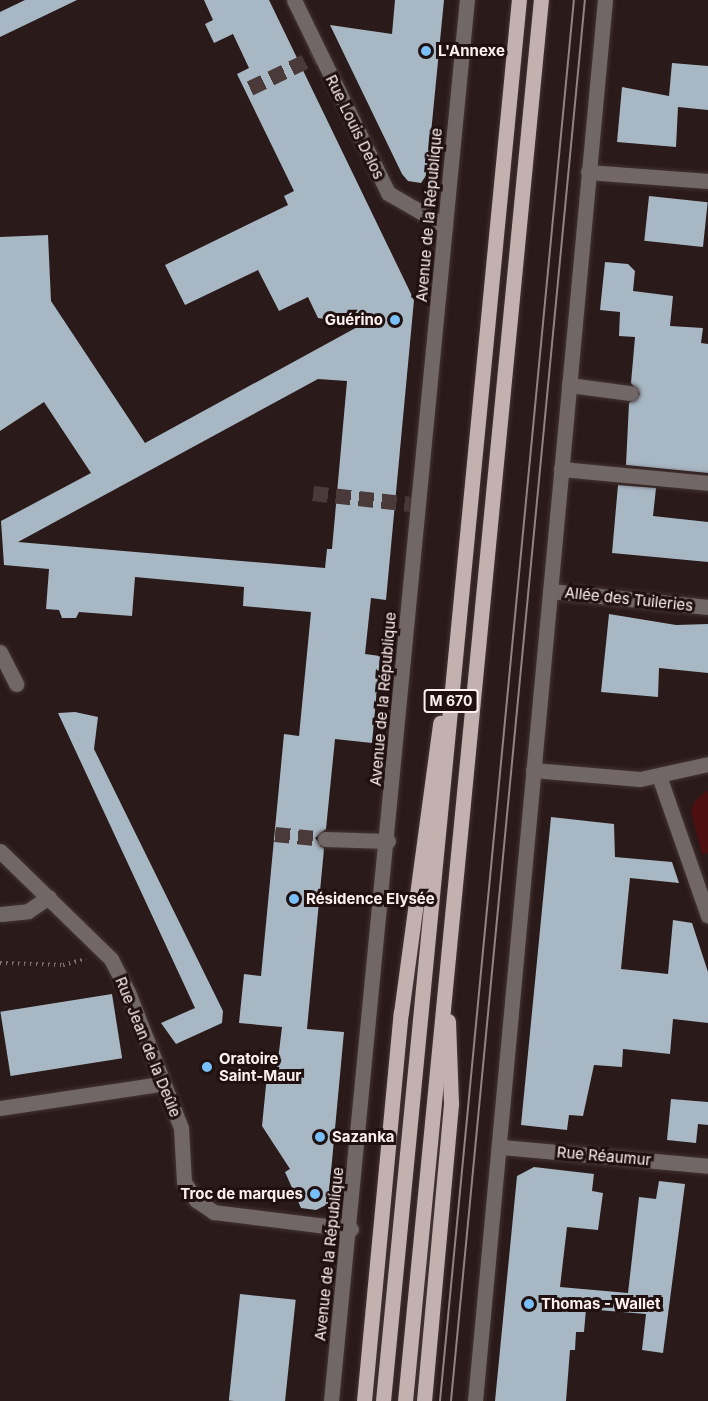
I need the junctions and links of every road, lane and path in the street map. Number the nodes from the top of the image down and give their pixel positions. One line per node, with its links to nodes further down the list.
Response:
1 (294, 0): 8 (street, Rue Louis Delos)
2 (467, 0): 8 (street, Avenue de la République)
3 (519, 0): 13 (main road, M 670)
4 (541, 0): 29 (main road, M 670)
5 (605, 0): 6 (street)
6 (588, 172): 7 (street); 9 (street)
7 (708, 181)
8 (445, 226): 22 (street, Avenue de la République)
9 (569, 385): 10 (street); 11 (street)
10 (630, 393)
11 (561, 469): 12 (street); 14 (street)
12 (708, 483)
13 (463, 584): 36 (main road); 37 (main road, M 670)
14 (550, 591): 15 (street, Allée des Tuileries); 19 (street)
15 (708, 607)
16 (0, 652): 17 (street)
17 (16, 684)
18 (708, 765): 20 (street)
19 (533, 770): 20 (street); 32 (street)
20 (659, 776): 26 (street)
21 (325, 839): 22 (street)
22 (388, 841): 34 (street, Avenue de la République)
23 (0, 851): 24 (street, Rue Jean de la Deûle)
24 (49, 897): 25 (street); 27 (street, Rue Jean de la Deûle)
25 (1, 914)
26 (708, 916)
27 (106, 955): 28 (path); 30 (street, Rue Jean de la Deûle)
28 (0, 963)
29 (445, 987): 38 (main road, M 670); 39 (main road)
30 (160, 1084): 31 (street); 34 (street, Rue Jean de la Deûle)
31 (0, 1108)
32 (501, 1147): 33 (street, Rue Réaumur); 40 (street)
33 (708, 1166)
34 (351, 1229): 35 (street, Avenue de la République)
35 (331, 1401)
36 (364, 1401)
37 (383, 1401)
38 (405, 1401)
39 (424, 1401)
40 (475, 1401)

